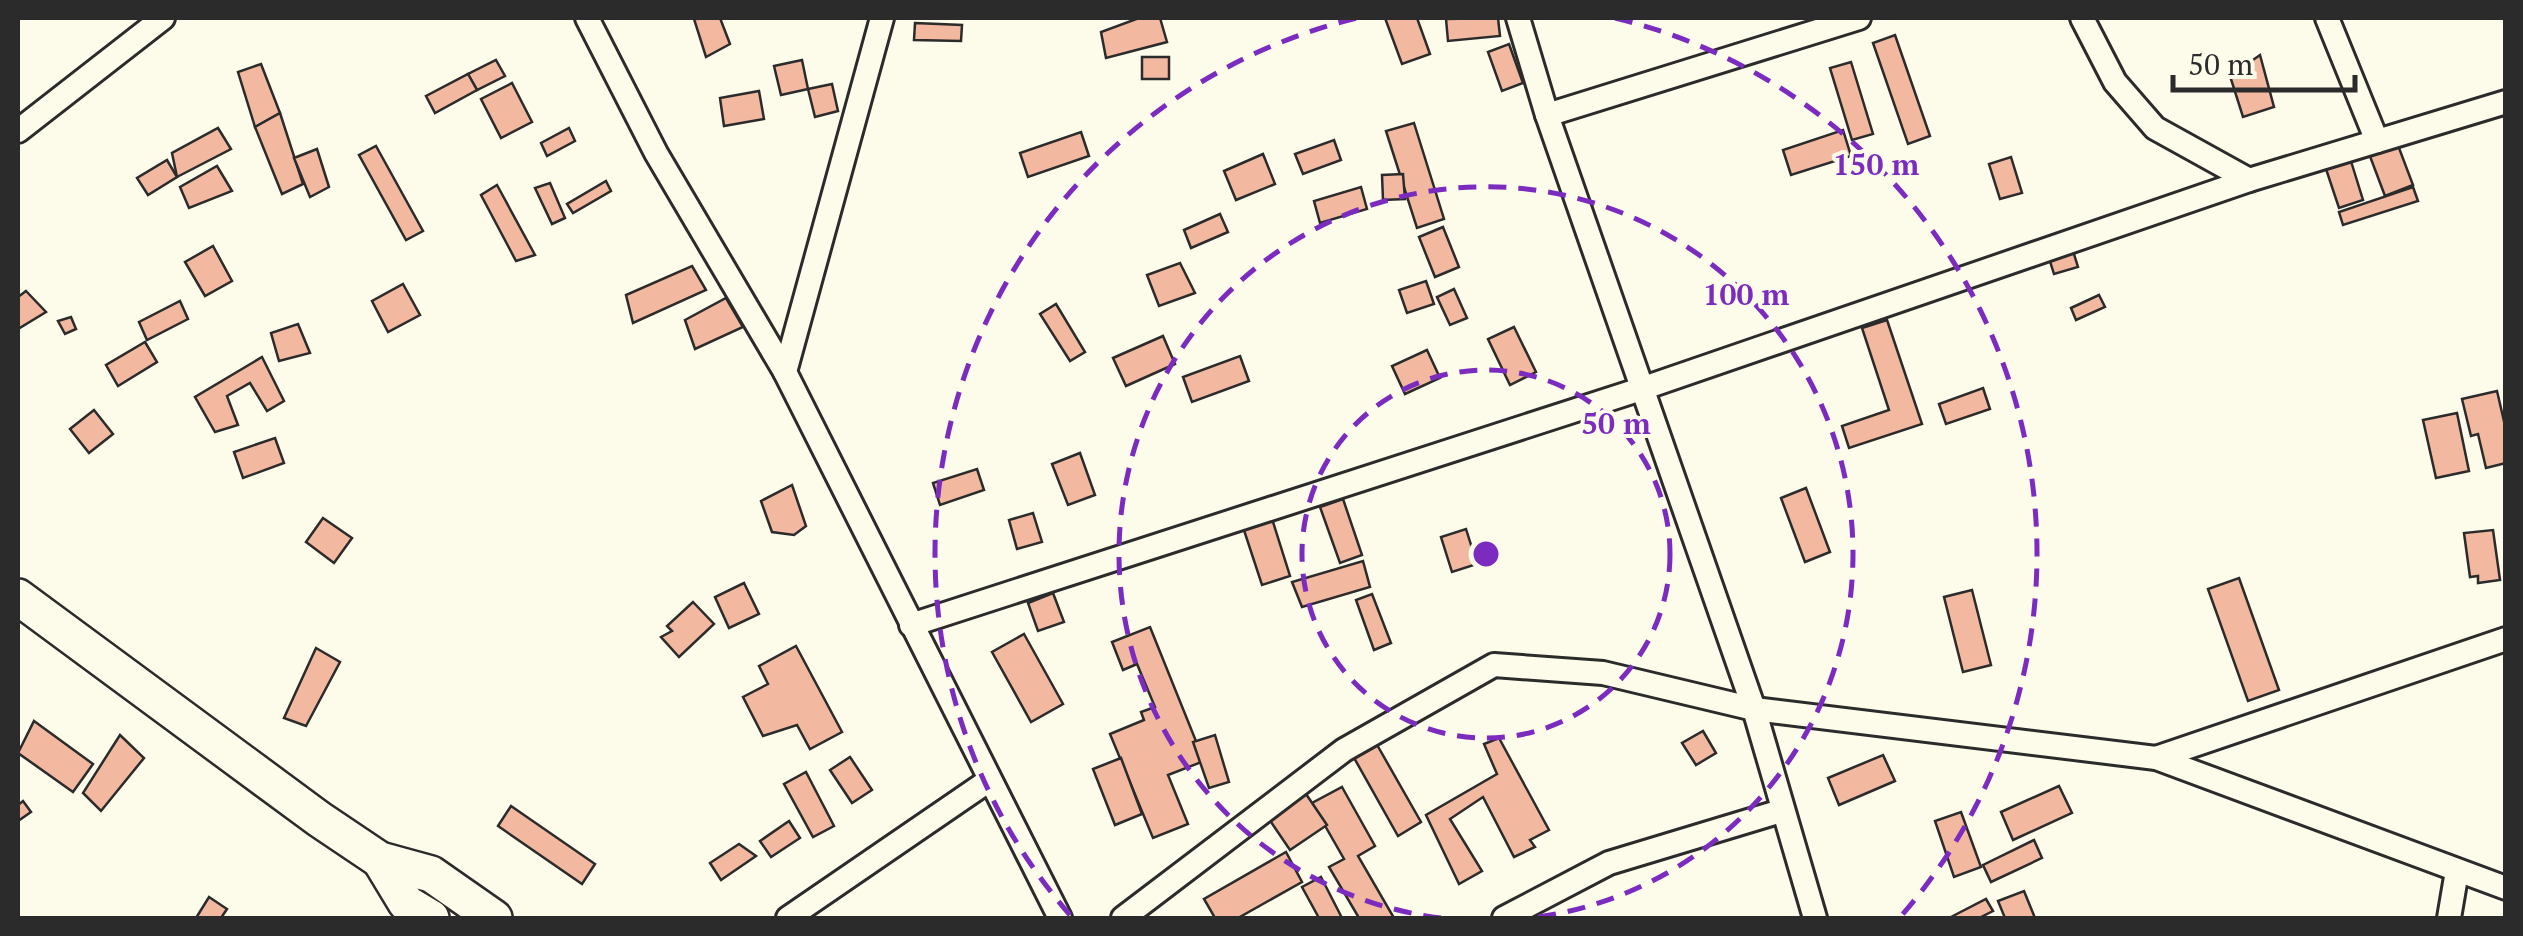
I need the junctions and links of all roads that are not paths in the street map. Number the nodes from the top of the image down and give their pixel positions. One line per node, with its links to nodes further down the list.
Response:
1 (163, 18): 10 (street)
2 (587, 18): 13 (street)
3 (882, 18): 13 (street)
4 (1518, 18): 9 (street)
5 (1860, 18): 9 (street)
6 (2082, 18): 12 (street)
7 (2327, 18): 11 (street)
8 (2506, 102): 11 (street)
9 (1546, 115): 14 (street)
10 (18, 132)
11 (2377, 141): 12 (street)
12 (2249, 180): 14 (street)
13 (785, 372): 16 (street)
14 (1642, 389): 16 (street); 18 (street)
15 (18, 596): 22 (main road)
16 (911, 625): 20 (street)
17 (2506, 639): 19 (street)
18 (1754, 709): 19 (street); 21 (street); 29 (street)
19 (2156, 758): 23 (street)
20 (988, 781): 27 (street); 28 (street)
21 (1781, 811): 30 (street); 31 (street)
22 (380, 860): 25 (main road); 26 (main road)
23 (2457, 871): 24 (street); 32 (street)
24 (2506, 888)
25 (431, 918)
26 (494, 918)
27 (788, 918)
28 (1060, 918)
29 (1124, 918)
30 (1504, 918)
31 (1815, 918)
32 (2449, 918)

